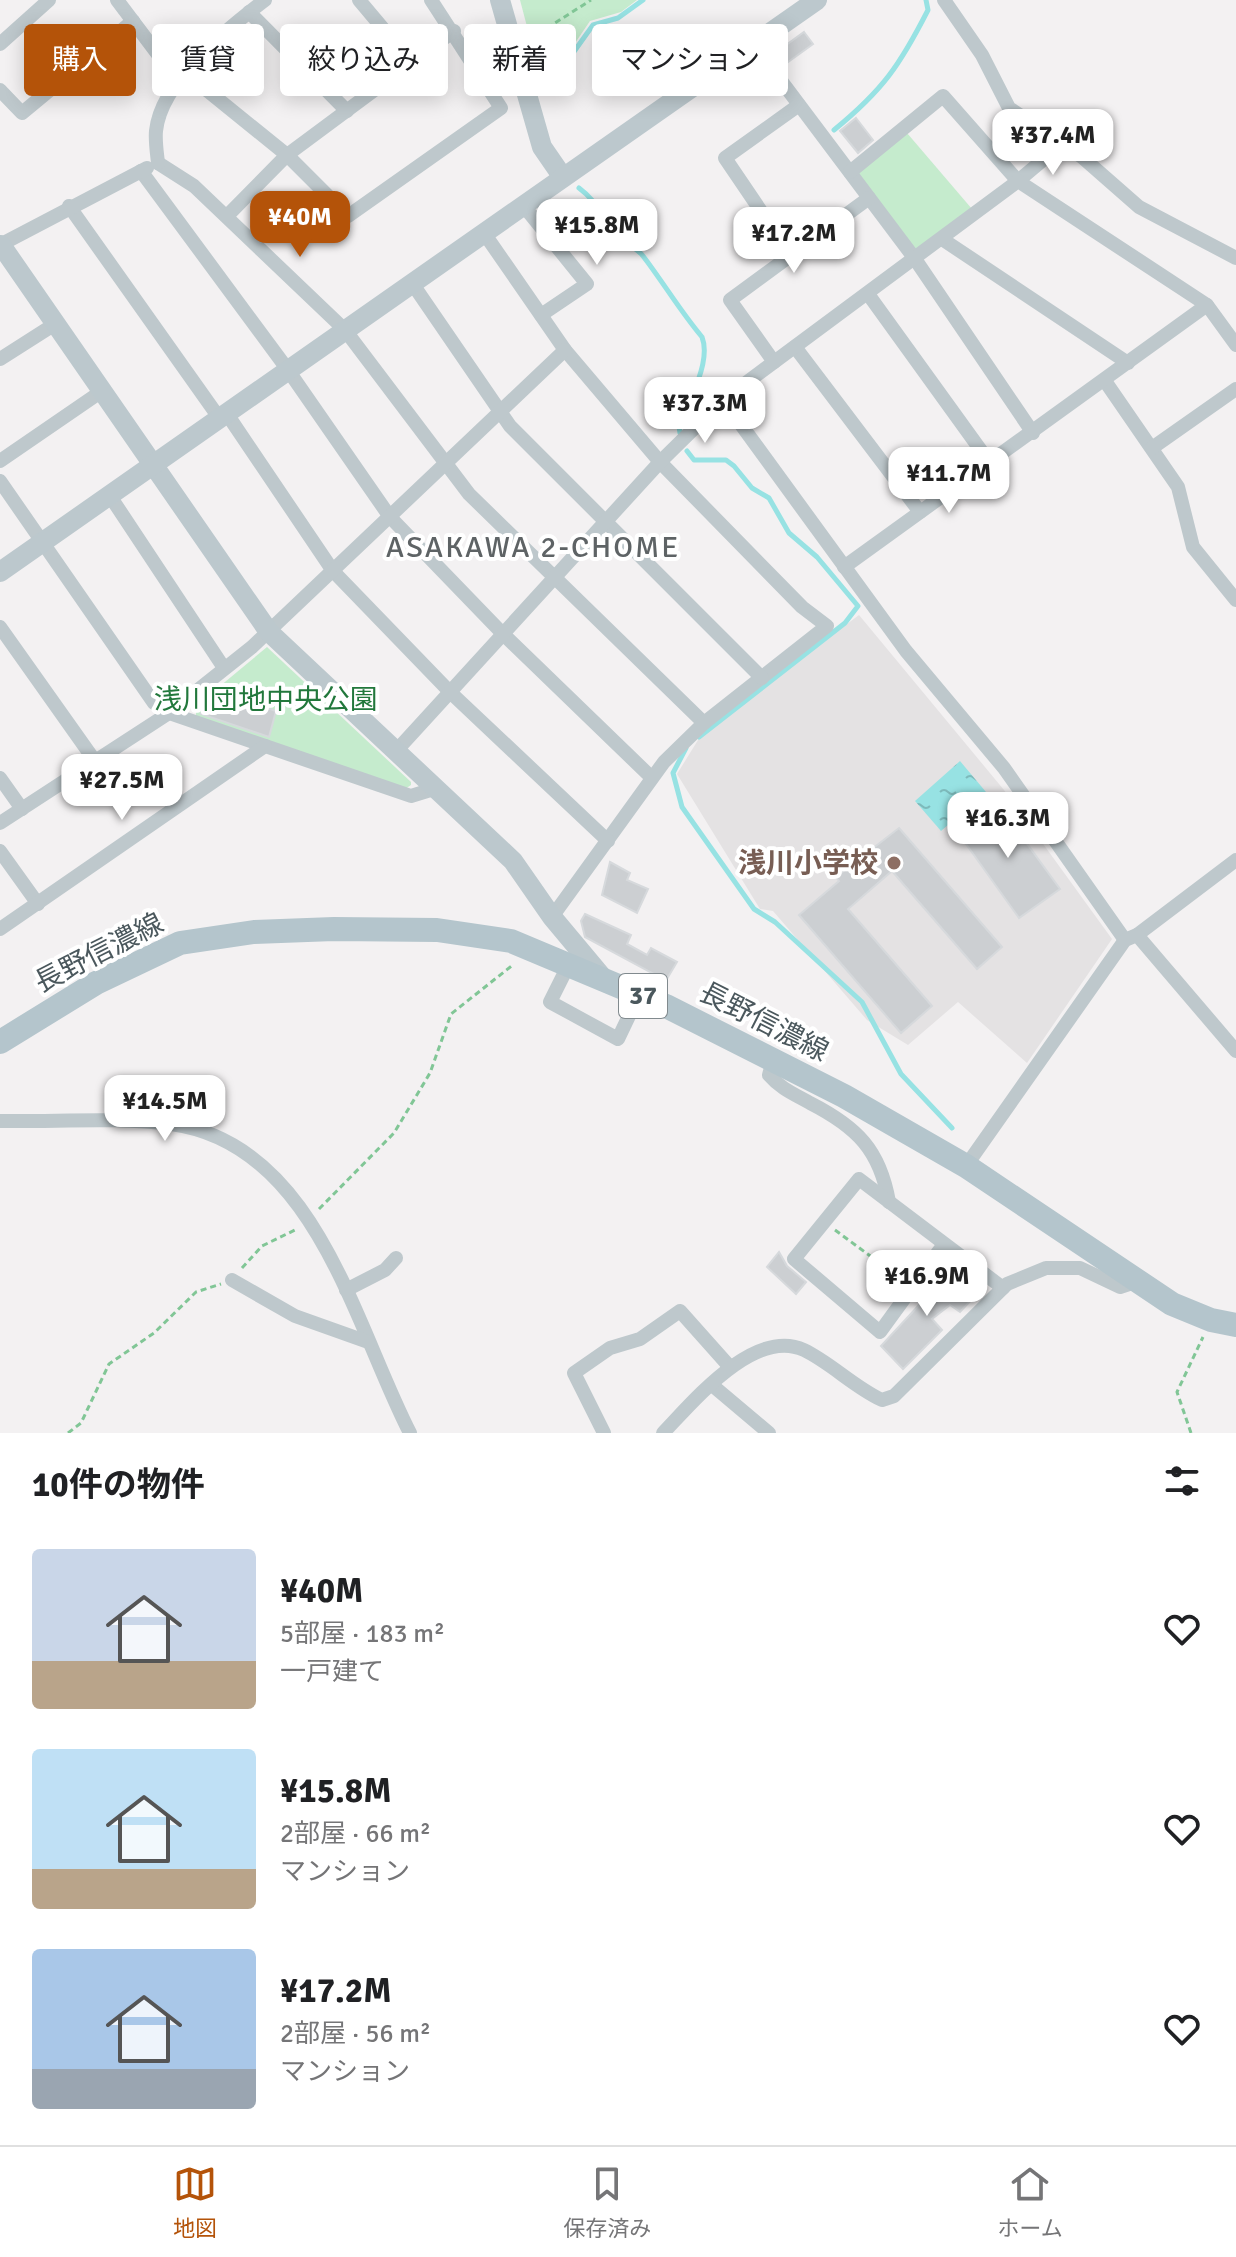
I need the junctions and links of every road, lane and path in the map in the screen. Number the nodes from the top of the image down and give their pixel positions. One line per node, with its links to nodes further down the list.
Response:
1 (49, 0): 20 (street)
2 (265, 0): 10 (street)
3 (359, 0): 13 (street)
4 (431, 0): 17 (street)
5 (500, 0): 14 (street)
6 (591, 0): 15 (path)
7 (817, 0): 16 (street)
8 (944, 0): 32 (street)
9 (123, 2): 11 (street)
10 (249, 12): 12 (street); 31 (street)
11 (133, 21): 19 (street); 22 (street)
12 (235, 24)
13 (379, 24)
14 (506, 24)
15 (561, 24)
16 (785, 24)
17 (454, 31): 18 (street); 21 (street)
18 (448, 36)
19 (152, 43)
20 (0, 44)
21 (464, 47)
22 (0, 90)
23 (788, 90): 30 (street)
24 (173, 96): 34 (street)
25 (208, 96): 33 (street)
26 (367, 96): 31 (street)
27 (494, 96): 33 (street)
28 (526, 96): 37 (street)
29 (681, 96): 37 (street)
30 (799, 105): 36 (street); 46 (street)
31 (347, 111): 33 (street)
32 (1062, 144): 38 (street); 47 (street)
33 (287, 155): 42 (street)
34 (158, 163): 35 (street); 42 (street)
35 (141, 171): 41 (street); 61 (street)
36 (850, 172): 38 (street); 39 (street)
37 (562, 176): 40 (street)
38 (1018, 181): 44 (street); 51 (street)
39 (869, 198): 46 (street); 48 (street)
40 (523, 205): 43 (street); 52 (street)
41 (69, 206): 45 (street); 67 (street)
42 (227, 216): 54 (street)
43 (484, 233): 49 (street); 52 (street)
44 (942, 239): 48 (street); 60 (street)
45 (2, 250): 53 (street)
46 (790, 254): 59 (street)
47 (1236, 258)
48 (915, 259): 50 (street); 68 (street)
49 (412, 283): 54 (street); 66 (street)
50 (868, 294): 56 (street); 72 (street)
51 (1207, 305): 55 (street); 60 (street)
52 (541, 315): 57 (street)
53 (55, 324): 58 (street); 64 (street)
54 (345, 330): 61 (street); 73 (street)
55 (1236, 345)
56 (795, 347): 59 (street); 77 (street)
57 (565, 350): 66 (street); 71 (street)
58 (0, 359)
59 (774, 362): 65 (street)
60 (1128, 363): 62 (street)
61 (288, 370): 67 (street); 78 (street)
62 (1105, 381): 68 (street); 69 (street)
63 (1236, 389): 69 (street)
64 (102, 391): 70 (street); 74 (street)
65 (723, 400): 71 (street); 81 (street)
66 (501, 410): 73 (street); 79 (street)
67 (223, 416): 74 (street); 82 (street)
68 (1033, 433): 72 (street)
69 (1152, 448): 85 (street)
70 (0, 461)
71 (660, 462): 79 (street); 90 (street)
72 (990, 463): 77 (street)
73 (444, 465): 78 (street); 84 (street)
74 (154, 466): 76 (street); 87 (street)
75 (0, 481): 80 (street)
76 (110, 496): 80 (street); 89 (street)
77 (920, 512): 81 (street)
78 (390, 517): 82 (street); 88 (street)
79 (605, 523): 84 (street); 90 (street)
80 (43, 543): 83 (street); 92 (street)
81 (844, 567): 108 (street)
82 (333, 571): 87 (street); 91 (street)
83 (0, 572)
84 (553, 579): 88 (street); 93 (street)
85 (1236, 600)
86 (0, 627): 96 (street)
87 (269, 632): 89 (street); 95 (street)
88 (503, 634): 91 (street); 97 (street)
89 (224, 668): 92 (street)
90 (762, 678): 93 (street)
91 (450, 692): 95 (street); 102 (street)
92 (169, 713): 94 (street); 96 (street)
93 (704, 723): 97 (street)
94 (265, 746): 99 (street); 105 (street)
95 (397, 750): 99 (street)
96 (95, 761): 100 (street)
97 (651, 777): 102 (street)
98 (0, 778): 100 (street)
99 (437, 788): 106 (street)
100 (22, 809): 101 (street)
101 (0, 823)
102 (608, 841): 106 (street)
103 (0, 851): 105 (street)
104 (1236, 860): 108 (street)
105 (38, 904): 107 (street)
106 (552, 917): 111 (street)
107 (0, 929)
108 (1131, 937): 114 (street); 117 (street)
109 (534, 950): 110 (main road, 長野信濃線 / 37); 113 (main road, 長野信濃線 / 37); 120 (path)
110 (569, 964): 111 (main road, 長野信濃線 / 37); 112 (street)
111 (603, 978): 112 (main road, 長野信濃線 / 37)
112 (639, 995): 115 (main road, 長野信濃線 / 37)
113 (0, 1042)
114 (1236, 1051)
115 (773, 1060): 117 (main road, 長野信濃線 / 37); 118 (street)
116 (0, 1121): 120 (street)
117 (966, 1166): 124 (main road, 長野信濃線 / 37)
118 (889, 1202): 119 (street); 121 (street)
119 (824, 1221): 125 (path); 125 (street)
120 (311, 1223): 123 (path); 127 (street)
121 (944, 1244): 125 (street); 126 (street)
122 (396, 1258): 127 (street)
123 (232, 1280): 129 (street); 132 (path)
124 (1135, 1282): 126 (street); 128 (main road, 長野信濃線 / 37)
125 (912, 1288)
126 (1003, 1288): 130 (street)
127 (346, 1290): 129 (street)
128 (1230, 1322): 137 (path)
129 (368, 1342): 133 (street)
130 (729, 1366): 131 (street); 134 (street)
131 (712, 1385): 135 (street); 136 (street)
132 (68, 1433)
133 (410, 1433)
134 (604, 1433)
135 (663, 1433)
136 (769, 1433)
137 (1191, 1433)

